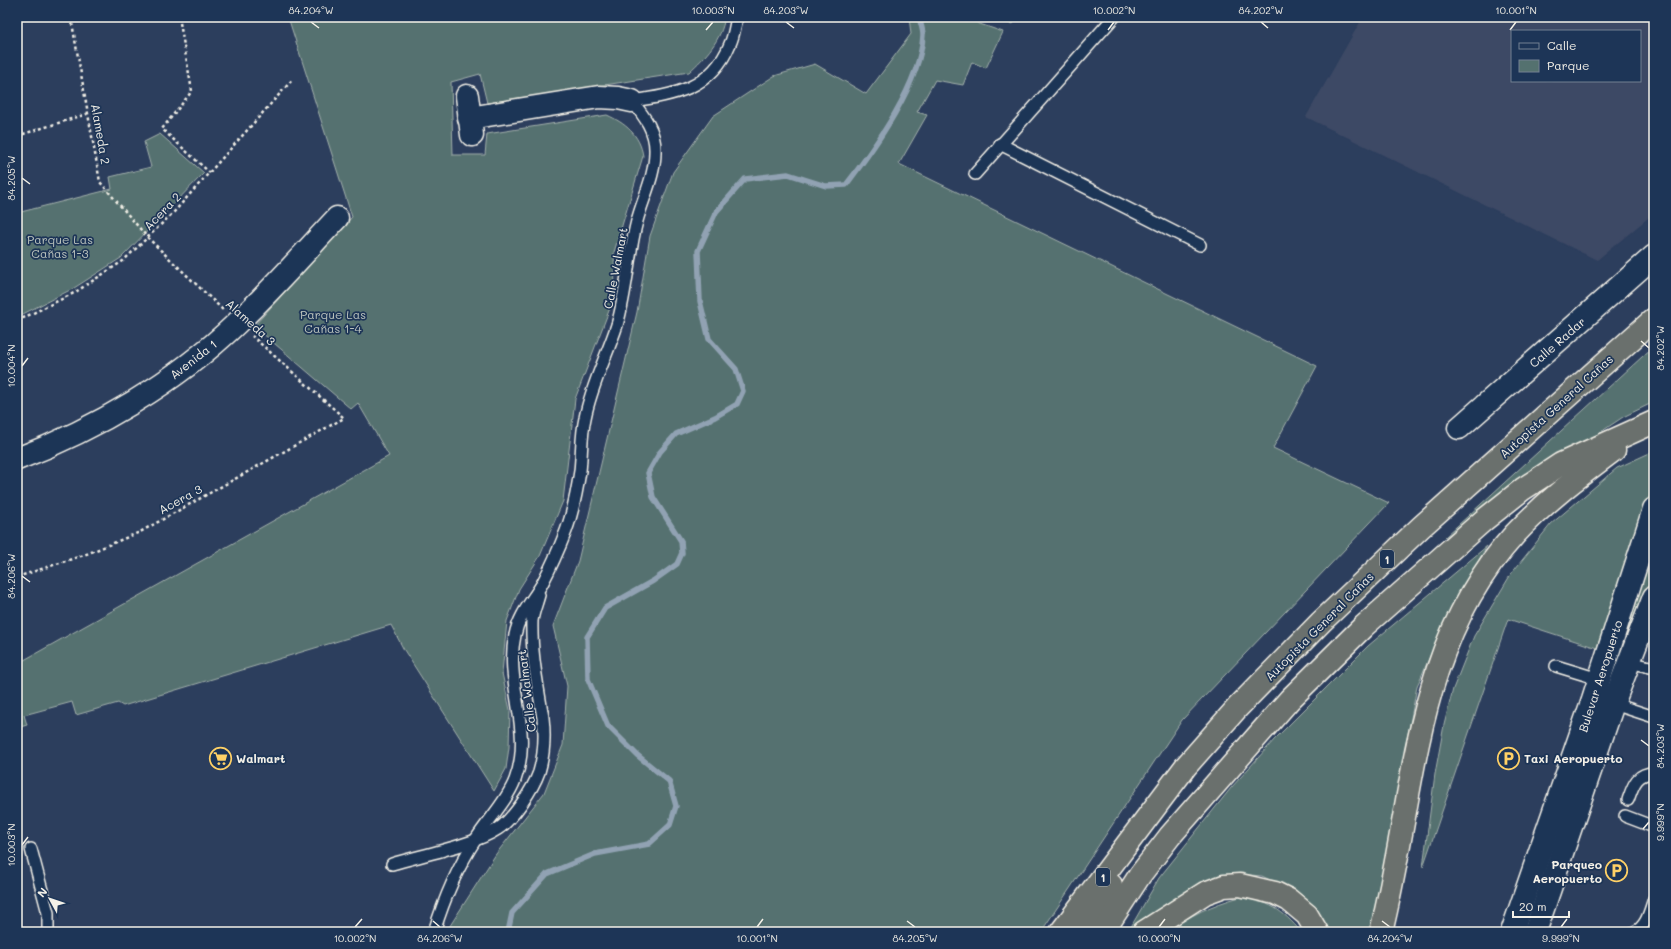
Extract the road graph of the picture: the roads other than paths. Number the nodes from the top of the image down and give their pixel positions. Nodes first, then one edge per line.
1 (737, 17) edge
2 (1114, 17) edge
3 (467, 96) dead end
4 (632, 101) junction
5 (1000, 144) junction
6 (975, 174) dead end
7 (338, 218) dead end
8 (1200, 244) dead end
9 (1654, 256) edge
10 (1654, 319) edge
11 (1650, 424) edge
12 (1459, 428) dead end
13 (17, 459) edge
14 (1654, 509) edge
15 (541, 584) junction
16 (1654, 597) edge
17 (1650, 624) edge
18 (1606, 658) junction
19 (1629, 662) junction
20 (1556, 666) dead end
21 (1654, 668) edge
22 (1606, 692) junction
23 (1654, 716) edge
24 (1654, 773) edge
25 (1628, 800) dead end
26 (1625, 816) dead end
27 (1144, 822) junction
28 (1654, 827) edge
29 (1170, 836) junction
30 (475, 839) junction
31 (31, 849) dead end
32 (392, 864) dead end
33 (1654, 899) edge
34 (48, 932) edge
35 (434, 932) edge
36 (1061, 932) edge
37 (1085, 932) edge
38 (1103, 932) edge
39 (1121, 932) edge
40 (1144, 932) edge
41 (1317, 932) edge
42 (1381, 932) edge
43 (1512, 932) edge
44 (1535, 932) edge
45 (1634, 932) edge

1 - 4 lane
2 - 5 lane
3 - 4 street
4 - 15 lane, Calle Walmart
5 - 6 lane
5 - 8 lane
7 - 13 street, Avenida 1
9 - 12 street, Calle Radar
10 - 27 highway, Autopista General Cañas / 1
11 - 29 highway
11 - 42 highway
14 - 18 street, Bulevar Aeropuerto
15 - 30 lane, Calle Walmart
15 - 30 lane, Calle Walmart
16 - 17 street, Bulevar Aeropuerto
17 - 19 street, Bulevar Aeropuerto
18 - 19 lane
18 - 22 street, Bulevar Aeropuerto
19 - 21 lane
19 - 22 street, Bulevar Aeropuerto
20 - 22 lane
22 - 23 lane
22 - 43 street, Bulevar Aeropuerto
22 - 44 street, Bulevar Aeropuerto
24 - 25 lane
26 - 28 lane
27 - 36 highway, 1
27 - 37 highway, 1
29 - 38 highway
29 - 39 highway
30 - 32 lane
30 - 35 lane, Calle Walmart
31 - 34 lane
33 - 45 lane
40 - 41 highway

